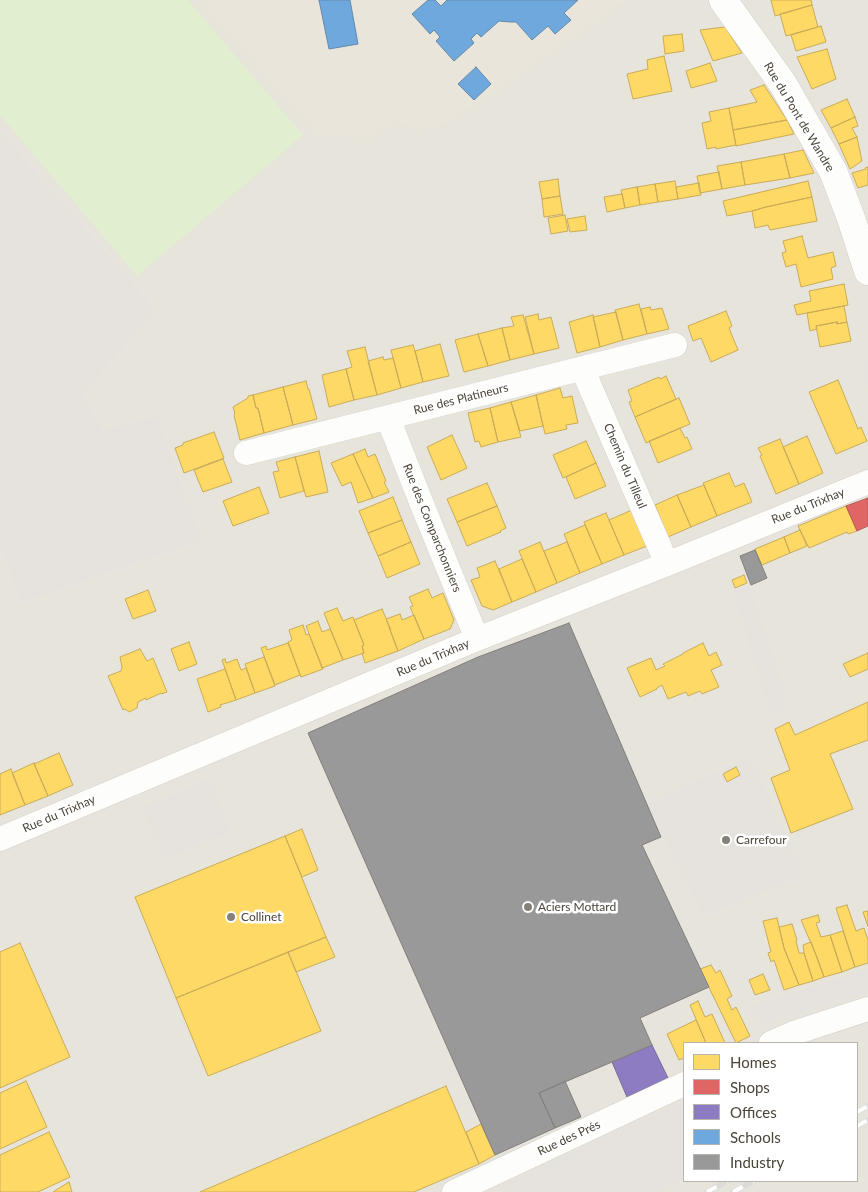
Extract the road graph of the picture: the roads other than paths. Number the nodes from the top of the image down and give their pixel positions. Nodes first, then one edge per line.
1 (724, 0) edge
2 (868, 271) edge
3 (675, 345) dead end
4 (582, 368) junction
5 (388, 418) junction
6 (246, 453) dead end
7 (868, 482) edge
8 (668, 564) junction
9 (477, 639) junction
10 (0, 839) edge
11 (868, 1009) edge
12 (773, 1042) edge
13 (683, 1084) edge
14 (454, 1192) edge

1 - 2 street, Rue du Pont de Wandre
3 - 4 street, Rue des Platineurs
4 - 5 street, Rue des Platineurs
4 - 8 street, Chemin du Tilleul
5 - 6 street, Rue des Platineurs
5 - 9 street, Rue des Comparchonniers
7 - 8 street, Rue du Trixhay
8 - 9 street, Rue du Trixhay
9 - 10 street, Rue du Trixhay
11 - 12 street
13 - 14 street, Rue des Prés

